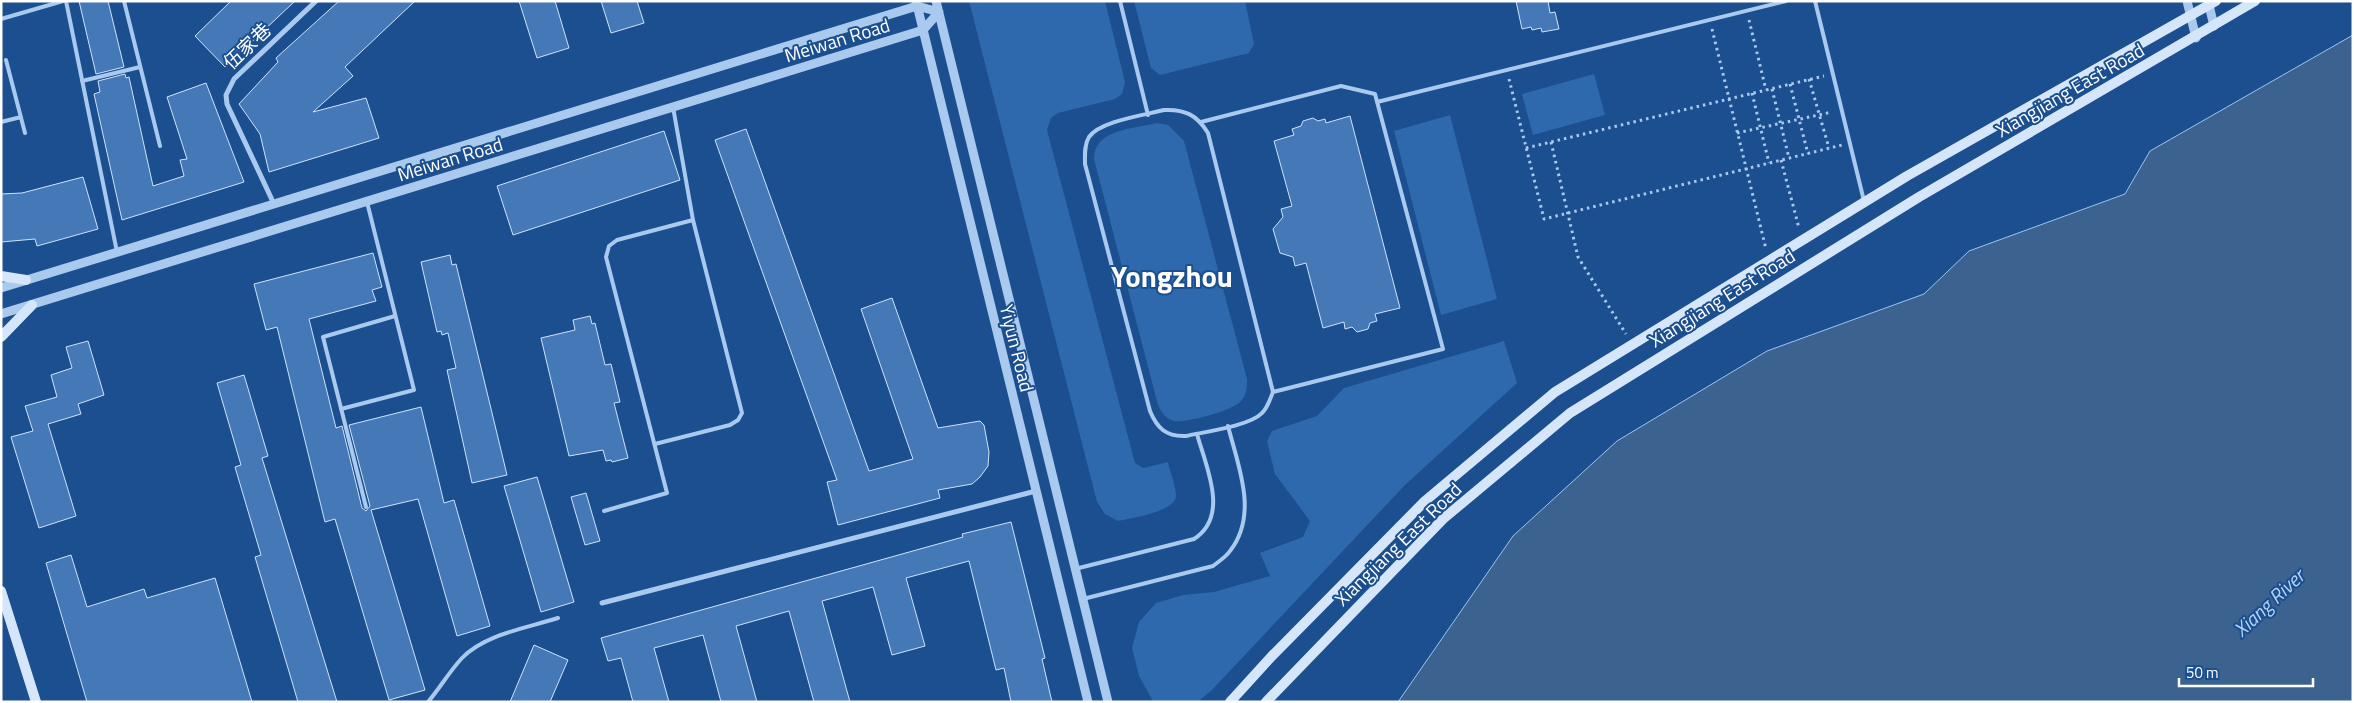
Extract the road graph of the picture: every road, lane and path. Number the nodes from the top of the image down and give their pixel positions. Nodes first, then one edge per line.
1 (64, 1) edge
2 (124, 1) edge
3 (316, 1) edge
4 (936, 1) edge
5 (1120, 1) edge
6 (1786, 1) edge
7 (1815, 1) edge
8 (2187, 1) edge
9 (2255, 1) edge
10 (2211, 3) edge
11 (916, 4) edge
12 (1747, 11) junction
13 (939, 12) junction
14 (2190, 16) junction
15 (1, 20) edge
16 (1710, 20) junction
17 (2214, 26) junction
18 (923, 30) junction
19 (2196, 38) junction
20 (6, 60) dead end
21 (140, 67) junction
22 (1506, 70) junction
23 (1833, 74) junction
24 (1809, 79) junction
25 (82, 81) junction
26 (1790, 84) junction
27 (1772, 88) junction
28 (1766, 90) junction
29 (1752, 93) junction
30 (1729, 98) junction
31 (1377, 102) junction
32 (673, 107) junction
33 (1842, 110) junction
34 (1148, 115) junction
35 (1819, 115) junction
36 (21, 117) junction
37 (1799, 120) junction
38 (1, 122) edge
39 (1201, 122) junction
40 (1781, 124) junction
41 (1761, 128) junction
42 (25, 133) dead end
43 (1737, 133) junction
44 (1551, 142) junction
45 (1850, 143) junction
46 (160, 146) dead end
47 (1526, 148) junction
48 (1829, 148) junction
49 (1808, 154) junction
50 (1789, 158) junction
51 (1782, 160) junction
52 (1769, 163) junction
53 (1746, 169) junction
54 (367, 202) junction
55 (1864, 203) junction
56 (274, 204) junction
57 (1568, 214) junction
58 (693, 220) junction
59 (1802, 241) junction
60 (118, 252) junction
61 (1769, 261) junction
62 (1, 276) edge
63 (26, 280) junction
64 (1, 288) edge
65 (32, 305) junction
66 (1, 314) edge
67 (395, 316) junction
68 (1, 337) edge
69 (1633, 344) junction
70 (1273, 392) junction
71 (341, 409) junction
72 (1228, 426) junction
73 (1197, 434) junction
74 (655, 444) junction
75 (1036, 490) junction
76 (366, 507) dead end
77 (604, 511) dead end
78 (1075, 569) junction
79 (1, 591) edge
80 (1083, 599) junction
81 (602, 603) dead end
82 (558, 618) dead end
83 (36, 702) edge
84 (428, 702) edge
85 (1088, 702) edge
86 (1108, 702) edge
87 (1230, 702) edge
88 (1266, 702) edge

1 - 15 lane
1 - 25 lane
2 - 21 lane
3 - 56 street, 伍家巷
4 - 13 street, Yiyun Road
5 - 34 lane
6 - 12 lane
7 - 23 lane
8 - 14 street
9 - 17 main road, Xiangjiang East Road
10 - 14 main road, Xiangjiang East Road
10 - 17 street
11 - 13 street
11 - 18 street, Yiyun Road
11 - 56 street, Meiwan Road
12 - 16 lane
12 - 28 path
13 - 18 street
13 - 78 street, Yiyun Road
14 - 19 street
14 - 55 main road, Xiangjiang East Road
16 - 22 lane
16 - 30 path
17 - 19 main road, Xiangjiang East Road
18 - 32 street, Meiwan Road
18 - 75 street, Yiyun Road
19 - 88 main road, Xiangjiang East Road
20 - 36 lane
21 - 25 lane
21 - 46 lane
22 - 31 lane
22 - 47 path
23 - 24 path
23 - 33 lane
24 - 26 path
24 - 35 path
25 - 60 lane
26 - 27 path
26 - 37 path
27 - 28 path
27 - 40 path
28 - 29 path
29 - 30 path
29 - 41 path
30 - 43 path
30 - 44 path
31 - 39 lane
31 - 70 lane
32 - 54 street, Meiwan Road
32 - 58 lane
33 - 35 path
33 - 45 lane
34 - 39 lane
34 - 73 lane
35 - 37 path
35 - 48 path
36 - 38 lane
36 - 42 lane
37 - 40 path
37 - 49 path
39 - 70 lane
40 - 41 path
40 - 50 path
41 - 43 path
41 - 52 path
43 - 53 path
44 - 47 path
44 - 57 path
45 - 48 path
45 - 55 lane
47 - 57 path
48 - 49 path
49 - 50 path
50 - 51 path
51 - 52 path
51 - 59 path
52 - 53 path
53 - 57 path
53 - 61 path
54 - 65 street, Meiwan Road
54 - 67 lane
55 - 59 main road, Xiangjiang East Road
56 - 60 street, Meiwan Road
57 - 69 path
58 - 74 lane
58 - 74 lane
59 - 61 main road, Xiangjiang East Road
60 - 63 street, Meiwan Road
61 - 69 main road, Xiangjiang East Road
62 - 63 main road
63 - 64 street, Meiwan Road
65 - 66 street, Meiwan Road
65 - 68 main road
67 - 71 lane
67 - 71 lane
69 - 87 main road, Xiangjiang East Road
70 - 72 lane
71 - 76 lane
72 - 73 lane
72 - 80 lane
73 - 78 lane
74 - 77 lane
75 - 81 street
75 - 85 street, Yiyun Road
78 - 80 street, Yiyun Road
79 - 83 main road
80 - 86 street, Yiyun Road
82 - 84 lane

